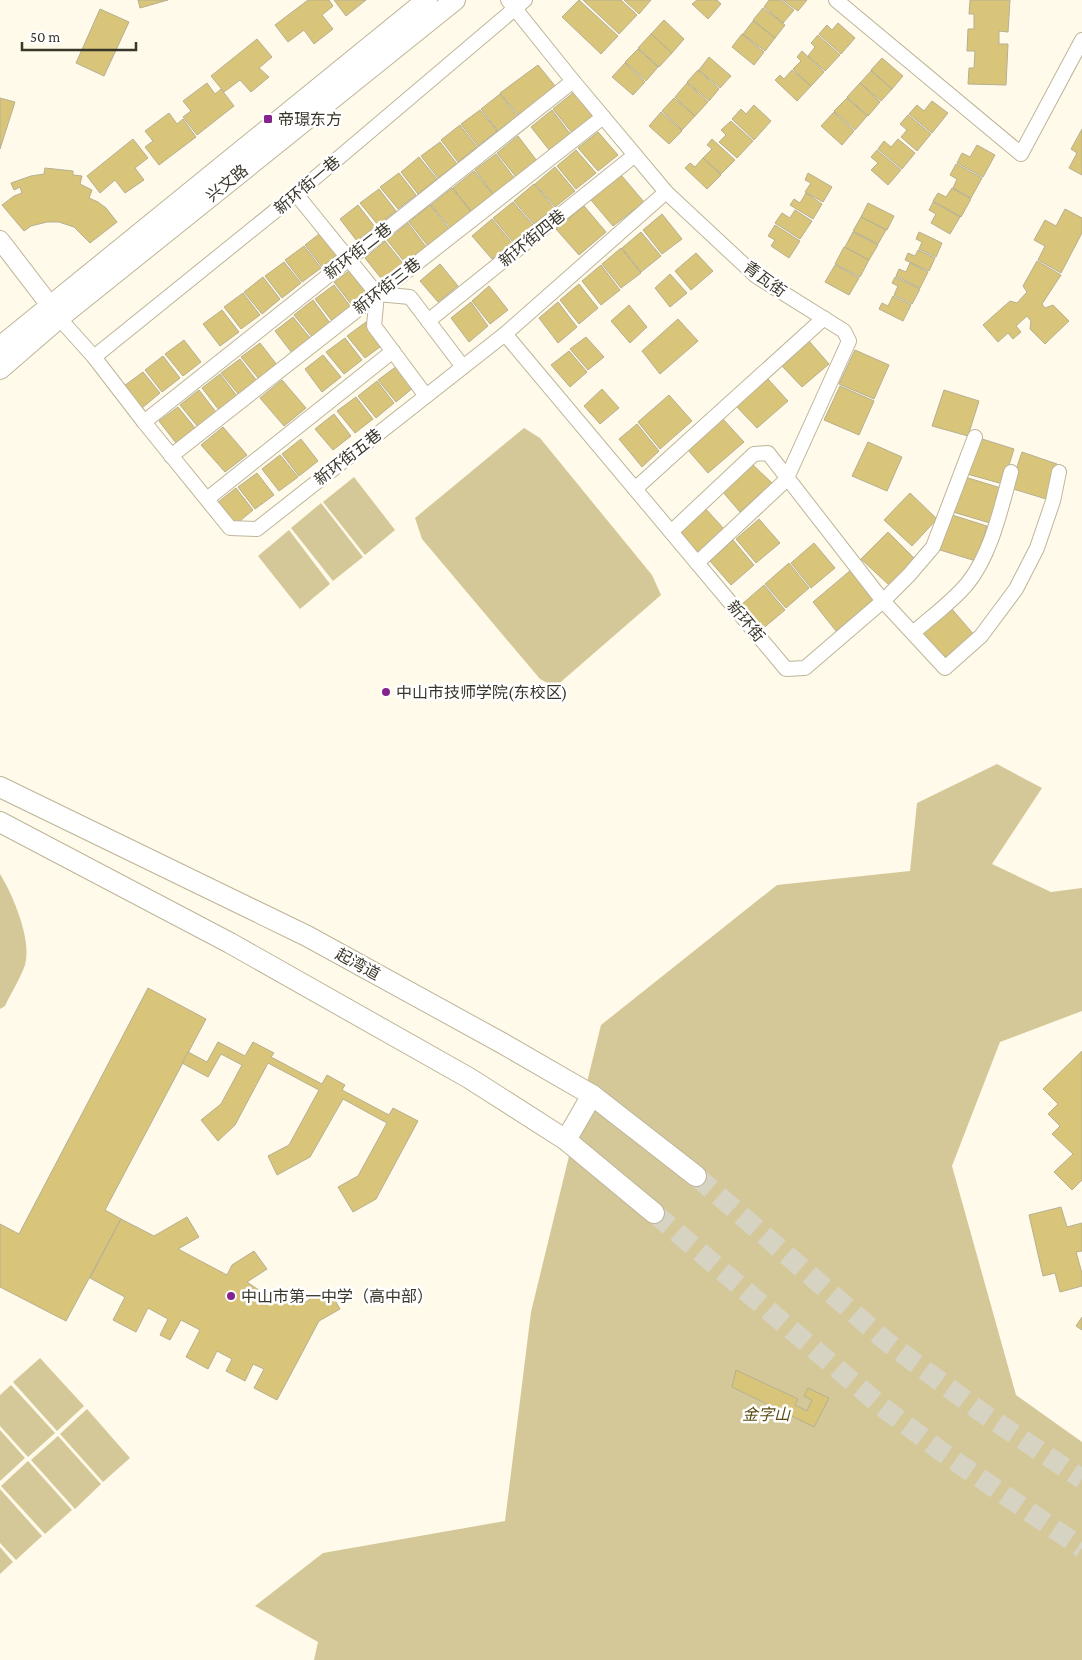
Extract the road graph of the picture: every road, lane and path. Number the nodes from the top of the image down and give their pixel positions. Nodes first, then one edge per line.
1 (427, 0) edge
2 (455, 0) edge
3 (836, 0) edge
4 (516, 3) edge
5 (1082, 40) edge
6 (573, 81) junction
7 (603, 116) junction
8 (635, 155) junction
9 (666, 192) junction
10 (296, 194) junction
11 (0, 240) edge
12 (0, 256) edge
13 (349, 259) junction
14 (377, 294) junction
15 (52, 314) junction
16 (824, 318) junction
17 (428, 321) junction
18 (505, 334) junction
19 (0, 347) edge
20 (393, 352) junction
21 (94, 357) junction
22 (463, 367) junction
23 (0, 369) edge
24 (426, 396) junction
25 (144, 422) junction
26 (975, 438) dead end
27 (171, 456) junction
28 (1011, 472) dead end
29 (1059, 472) dead end
30 (788, 478) junction
31 (635, 489) junction
32 (206, 499) junction
33 (671, 532) junction
34 (697, 564) junction
35 (883, 601) junction
36 (913, 633) junction
37 (0, 787) edge
38 (0, 822) edge
39 (592, 1095) junction
40 (566, 1140) junction
41 (696, 1176) tunnel mouth
42 (654, 1213) tunnel mouth

1 - 15 main road, 兴文路
2 - 15 main road, 兴文路
3 - 5 street
4 - 6 street, 青瓦街
4 - 10 street, 新环街一巷
6 - 7 street, 青瓦街
6 - 13 street, 新环街二巷
7 - 8 street, 青瓦街
7 - 14 street, 新环街三巷
8 - 9 street, 青瓦街
8 - 17 street, 新环街四巷
9 - 16 street, 青瓦街
9 - 18 street, 新环街五巷
10 - 13 street
10 - 21 street, 新环街一巷
11 - 15 street
12 - 15 street
13 - 14 street
13 - 25 street, 新环街二巷
14 - 17 street
14 - 20 street
14 - 27 street, 新环街三巷
15 - 19 main road, 兴文路
15 - 21 street, 新环街五巷
15 - 23 main road, 兴文路
16 - 30 street, 青瓦街
16 - 31 street
17 - 22 street
18 - 22 street, 新环街五巷
18 - 31 street, 新环街
20 - 24 street
20 - 32 street
21 - 25 street, 新环街五巷
22 - 24 street, 新环街五巷
24 - 32 street, 新环街五巷
25 - 27 street, 新环街五巷
26 - 35 street, 新环街
27 - 32 street, 新环街五巷
28 - 36 street
29 - 36 street
30 - 33 street
30 - 34 street, 青瓦街
30 - 35 street
31 - 33 street, 新环街
33 - 34 street, 新环街
34 - 35 street, 新环街
35 - 36 street
37 - 39 main road, 起湾道
38 - 40 main road
39 - 40 main road
39 - 41 main road, 起湾道
40 - 42 main road

